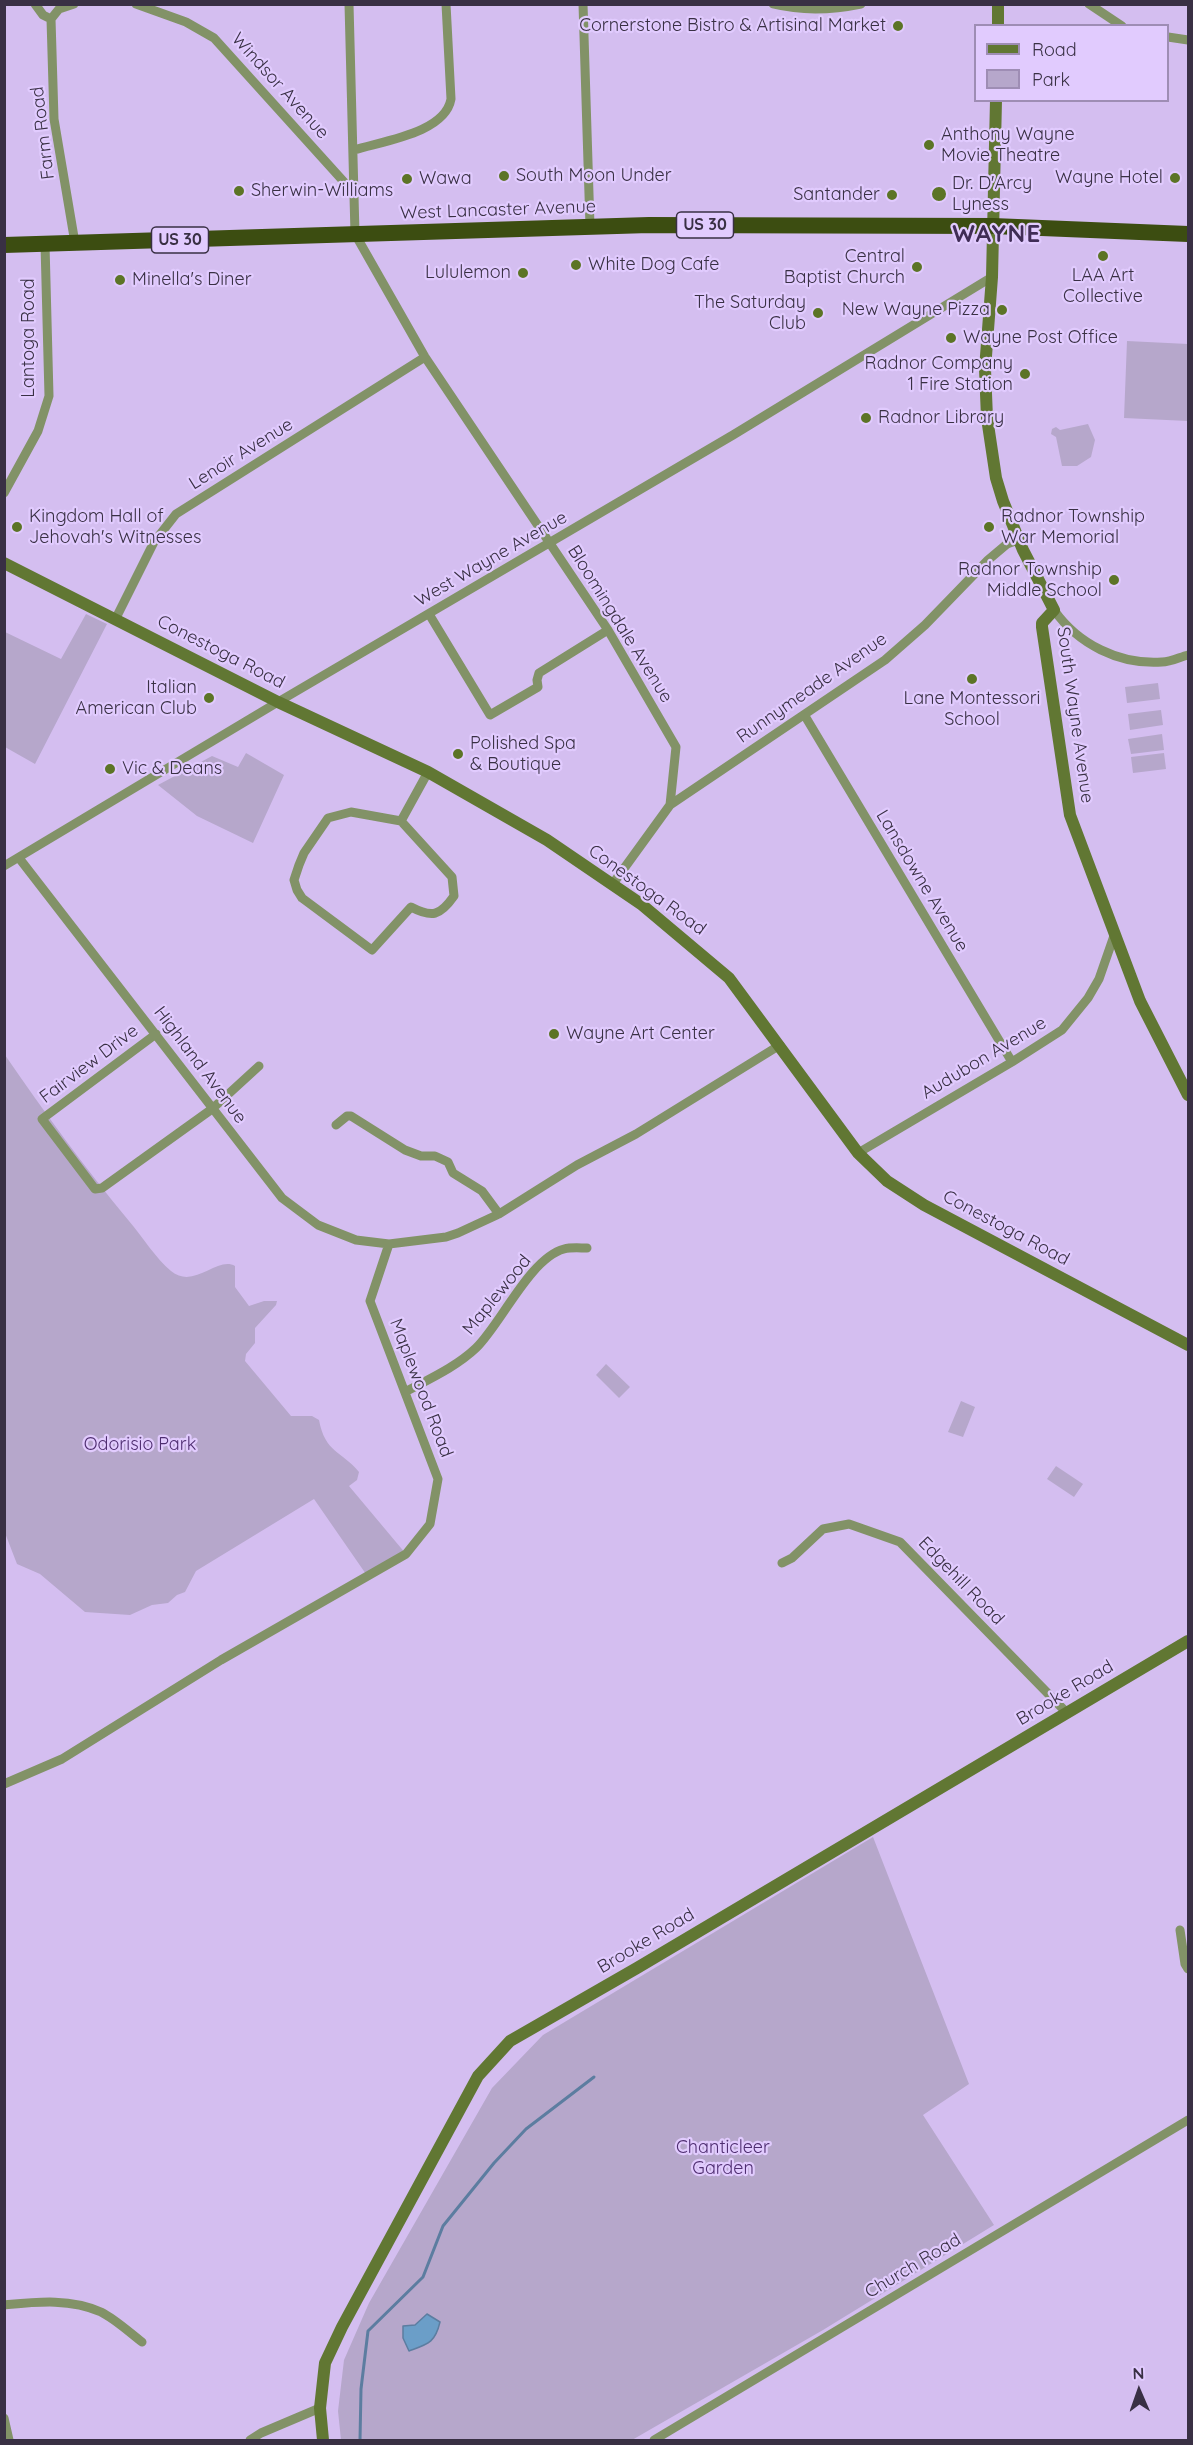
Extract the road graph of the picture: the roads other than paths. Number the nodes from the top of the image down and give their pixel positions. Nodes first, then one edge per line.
1 (35, 4) edge
2 (74, 4) edge
3 (136, 4) edge
4 (349, 4) edge
5 (446, 4) edge
6 (583, 4) edge
7 (773, 4) edge
8 (861, 4) edge
9 (998, 4) edge
10 (1089, 4) edge
11 (51, 19) junction
12 (998, 24) edge
13 (1119, 24) edge
14 (1169, 37) edge
15 (1188, 40) edge
16 (996, 102) edge
17 (354, 150) junction
18 (354, 193) junction
19 (590, 226) junction
20 (993, 226) junction
21 (355, 234) junction
22 (1188, 234) edge
23 (75, 243) junction
24 (45, 244) junction
25 (4, 245) edge
26 (992, 277) junction
27 (425, 357) junction
28 (4, 493) edge
29 (1018, 540) junction
30 (550, 543) junction
31 (4, 563) edge
32 (1054, 610) junction
33 (429, 614) junction
34 (116, 618) junction
35 (608, 630) junction
36 (1188, 655) edge
37 (278, 702) junction
38 (805, 716) junction
39 (428, 772) junction
40 (670, 805) junction
41 (401, 821) junction
42 (19, 858) junction
43 (4, 866) edge
44 (612, 885) junction
45 (1115, 933) junction
46 (156, 1034) junction
47 (780, 1045) junction
48 (1012, 1062) junction
49 (259, 1066) dead end
50 (1188, 1095) edge
51 (212, 1109) junction
52 (336, 1125) dead end
53 (858, 1153) junction
54 (499, 1214) junction
55 (389, 1244) junction
56 (587, 1248) dead end
57 (1188, 1345) edge
58 (405, 1392) junction
59 (783, 1563) dead end
60 (1188, 1641) edge
61 (1067, 1713) junction
62 (4, 1785) edge
63 (1180, 1930) dead end
64 (1188, 1969) edge
65 (1188, 2120) edge
66 (4, 2306) edge
67 (142, 2342) dead end
68 (320, 2408) junction
69 (4, 2418) edge
70 (9, 2440) edge
71 (250, 2440) edge
72 (323, 2440) edge
73 (654, 2440) edge

1 - 11 street
2 - 11 street
3 - 18 street, Windsor Avenue
4 - 17 street
5 - 17 street
6 - 19 street
7 - 8 street
9 - 12 main road
10 - 13 street
11 - 23 street, Farm Road
14 - 15 street
16 - 20 main road, South Wayne Avenue
17 - 18 street
18 - 21 street
19 - 20 highway, West Lancaster Avenue / US 30
19 - 21 highway, West Lancaster Avenue / US 30
20 - 22 highway, US 30
20 - 26 main road, South Wayne Avenue
21 - 23 highway, West Lancaster Avenue / US 30
21 - 27 street, Bloomingdale Avenue
23 - 24 highway, West Lancaster Avenue / US 30
24 - 25 highway, West Lancaster Avenue / US 30
24 - 28 street, Lantoga Road
26 - 29 main road, South Wayne Avenue
26 - 30 street, West Wayne Avenue
27 - 30 street, Bloomingdale Avenue
27 - 34 street, Lenoir Avenue
29 - 32 main road, South Wayne Avenue
29 - 38 street, Runnymeade Avenue
30 - 33 street, West Wayne Avenue
30 - 35 street, Bloomingdale Avenue
31 - 34 main road, Conestoga Road
32 - 36 street
32 - 45 main road, South Wayne Avenue
33 - 35 street
33 - 37 street, West Wayne Avenue
34 - 37 main road, Conestoga Road
35 - 40 street, Bloomingdale Avenue
37 - 39 main road, Conestoga Road
37 - 42 street, West Wayne Avenue
38 - 40 street, Runnymeade Avenue
38 - 48 street, Lansdowne Avenue
39 - 41 street
39 - 44 main road, Conestoga Road
40 - 44 street
41 - 41 street
42 - 43 street, West Wayne Avenue
42 - 46 street, Highland Avenue
44 - 47 main road, Conestoga Road
45 - 48 street, Audubon Avenue
45 - 50 main road, South Wayne Avenue
46 - 51 street, Highland Avenue
46 - 51 street, Fairview Drive
47 - 53 main road, Conestoga Road
47 - 54 street
48 - 53 street, Audubon Avenue
49 - 51 street
51 - 55 street, Highland Avenue
52 - 54 street
53 - 57 main road, Conestoga Road
54 - 55 street
55 - 58 street, Maplewood Road
56 - 58 street, Maplewood
58 - 62 street, Maplewood Road
59 - 61 street, Edgehill Road
60 - 61 main road, Brooke Road
61 - 68 main road, Brooke Road
63 - 64 street
65 - 73 street, Church Road
66 - 67 street
68 - 71 street
68 - 72 main road, Brooke Road
69 - 70 street

